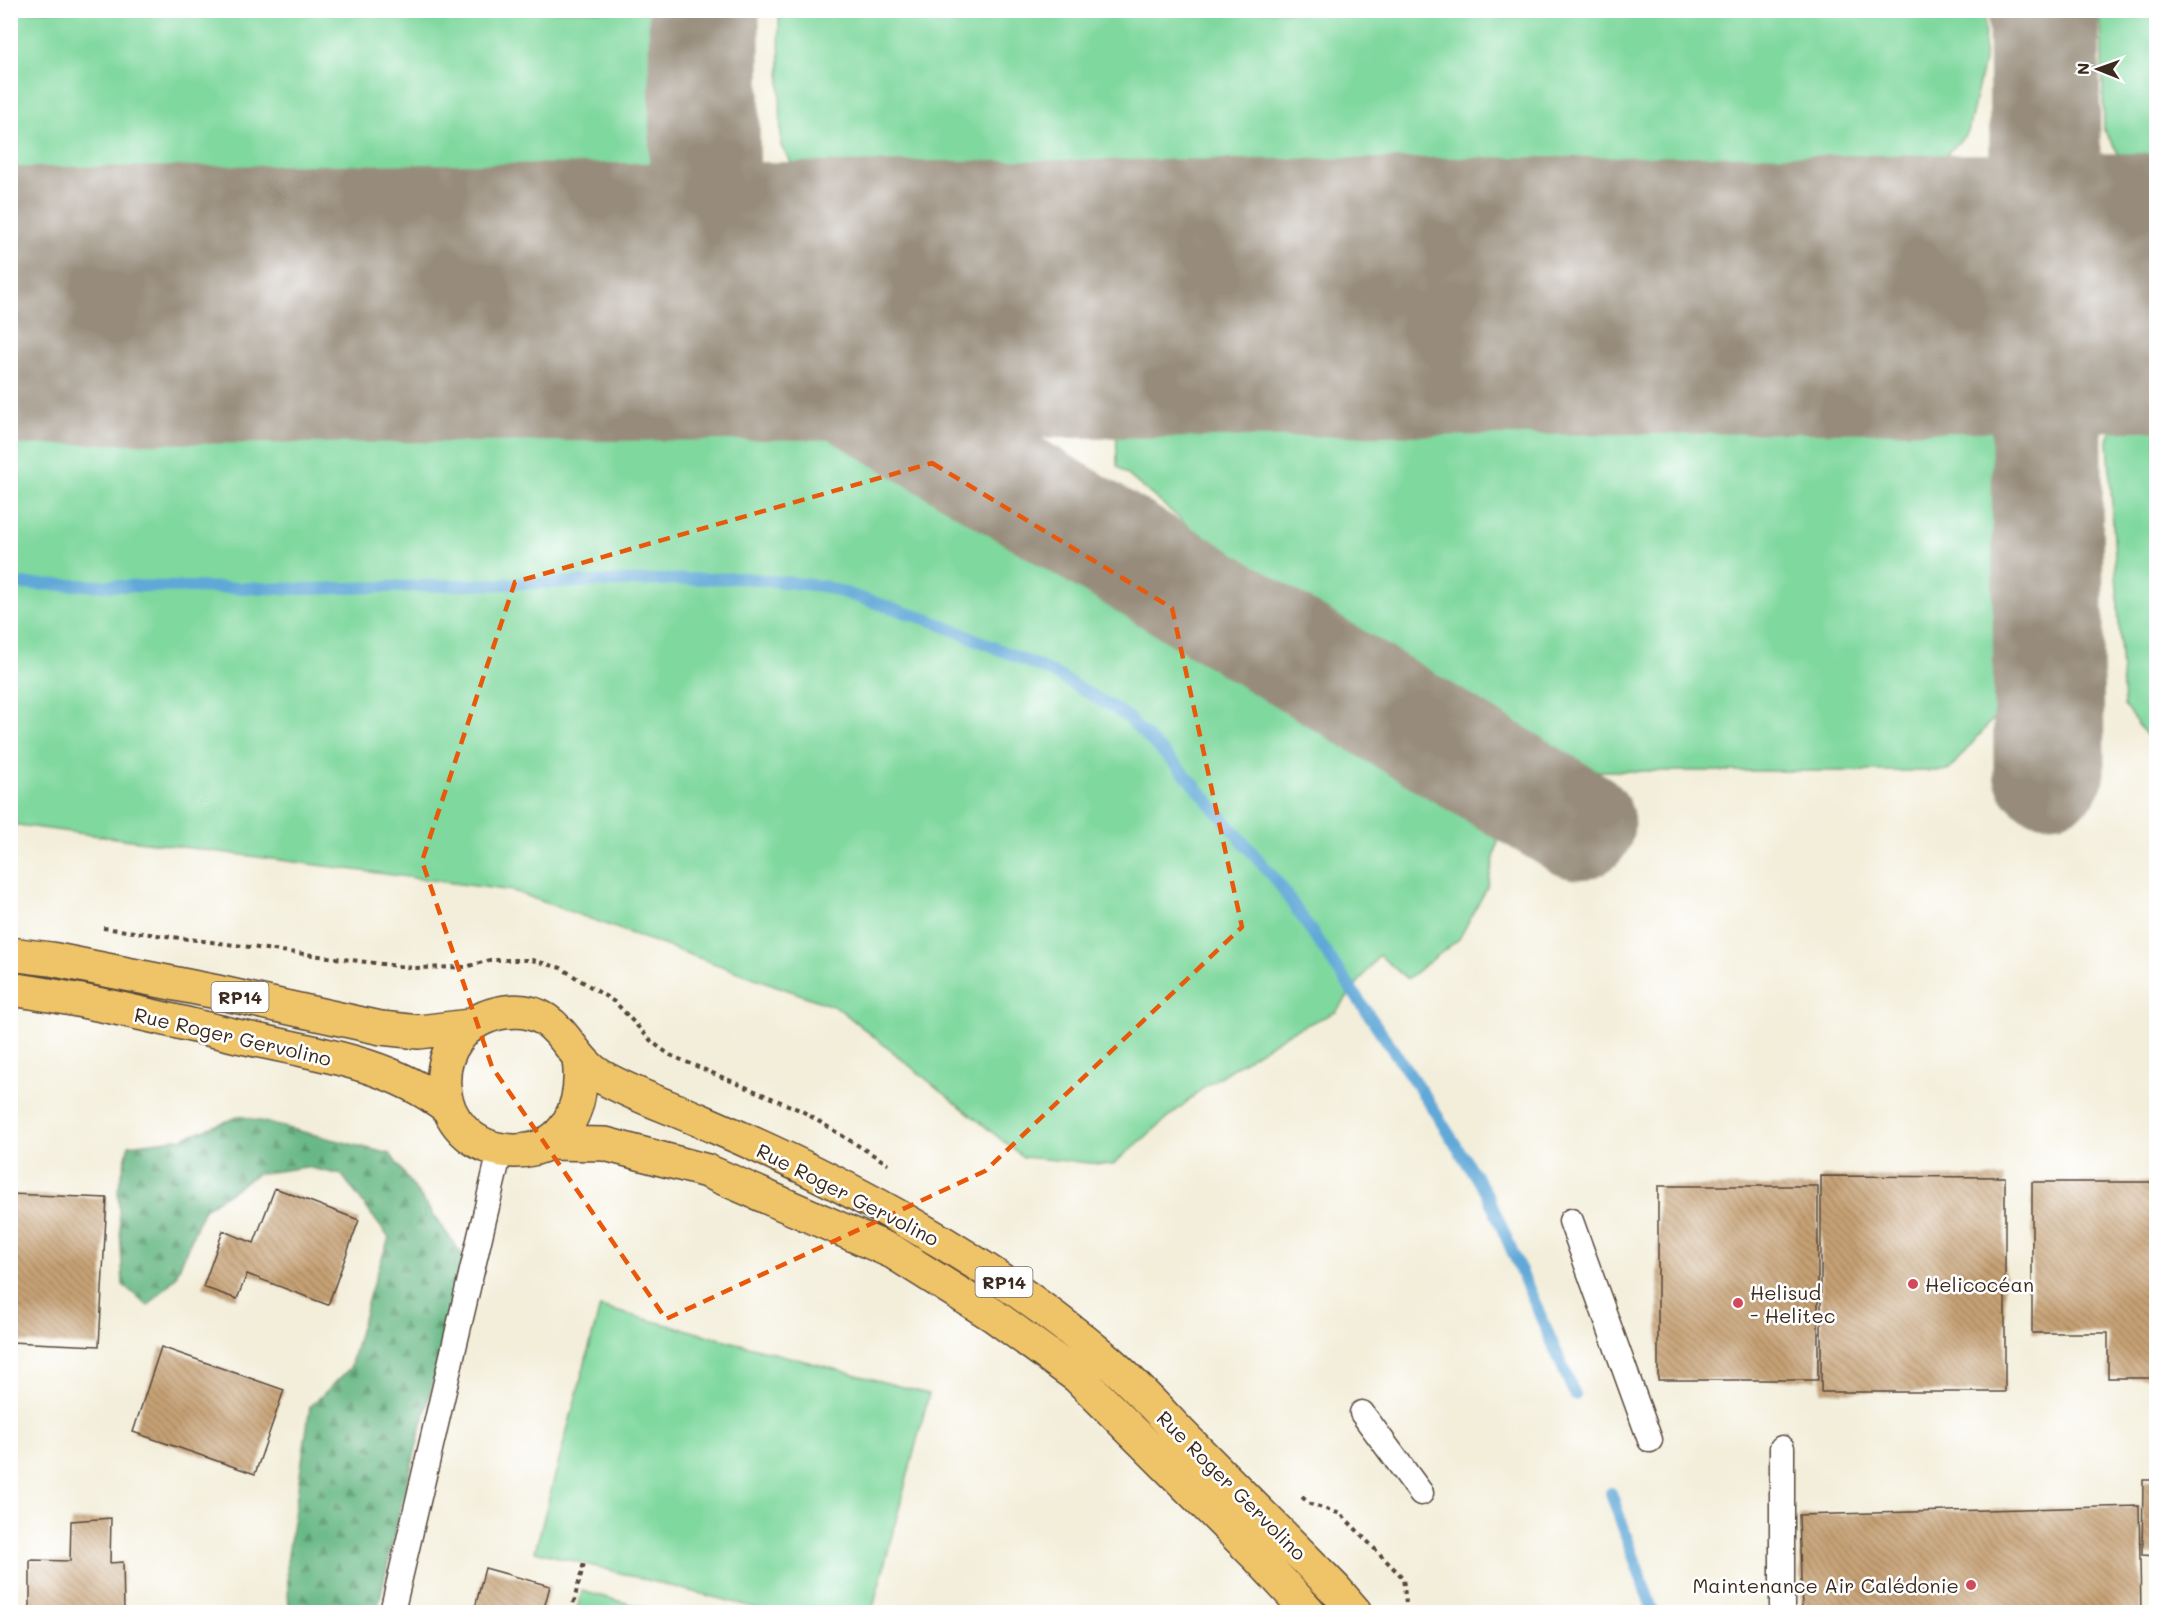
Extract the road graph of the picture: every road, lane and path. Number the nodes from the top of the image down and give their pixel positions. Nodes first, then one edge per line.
1 (10, 954) edge
2 (10, 989) edge
3 (469, 1026) junction
4 (579, 1059) junction
5 (447, 1107) junction
6 (547, 1143) junction
7 (500, 1151) junction
8 (1571, 1221) dead end
9 (1362, 1413) dead end
10 (1650, 1440) dead end
11 (1782, 1448) dead end
12 (1421, 1493) dead end
13 (584, 1563) dead end
14 (392, 1612) edge
15 (571, 1612) edge
16 (1309, 1612) edge
17 (1355, 1612) edge
18 (1782, 1612) edge

1 - 3 main road, Rue Roger Gervolino / RP14
2 - 5 main road, Rue Roger Gervolino / RP14
3 - 4 main road
3 - 5 main road
4 - 6 main road
4 - 17 main road, Rue Roger Gervolino / RP14
5 - 7 main road
6 - 7 main road
6 - 16 main road, Rue Roger Gervolino / RP14
7 - 14 lane
8 - 10 lane
9 - 12 lane
11 - 18 lane
13 - 15 path

